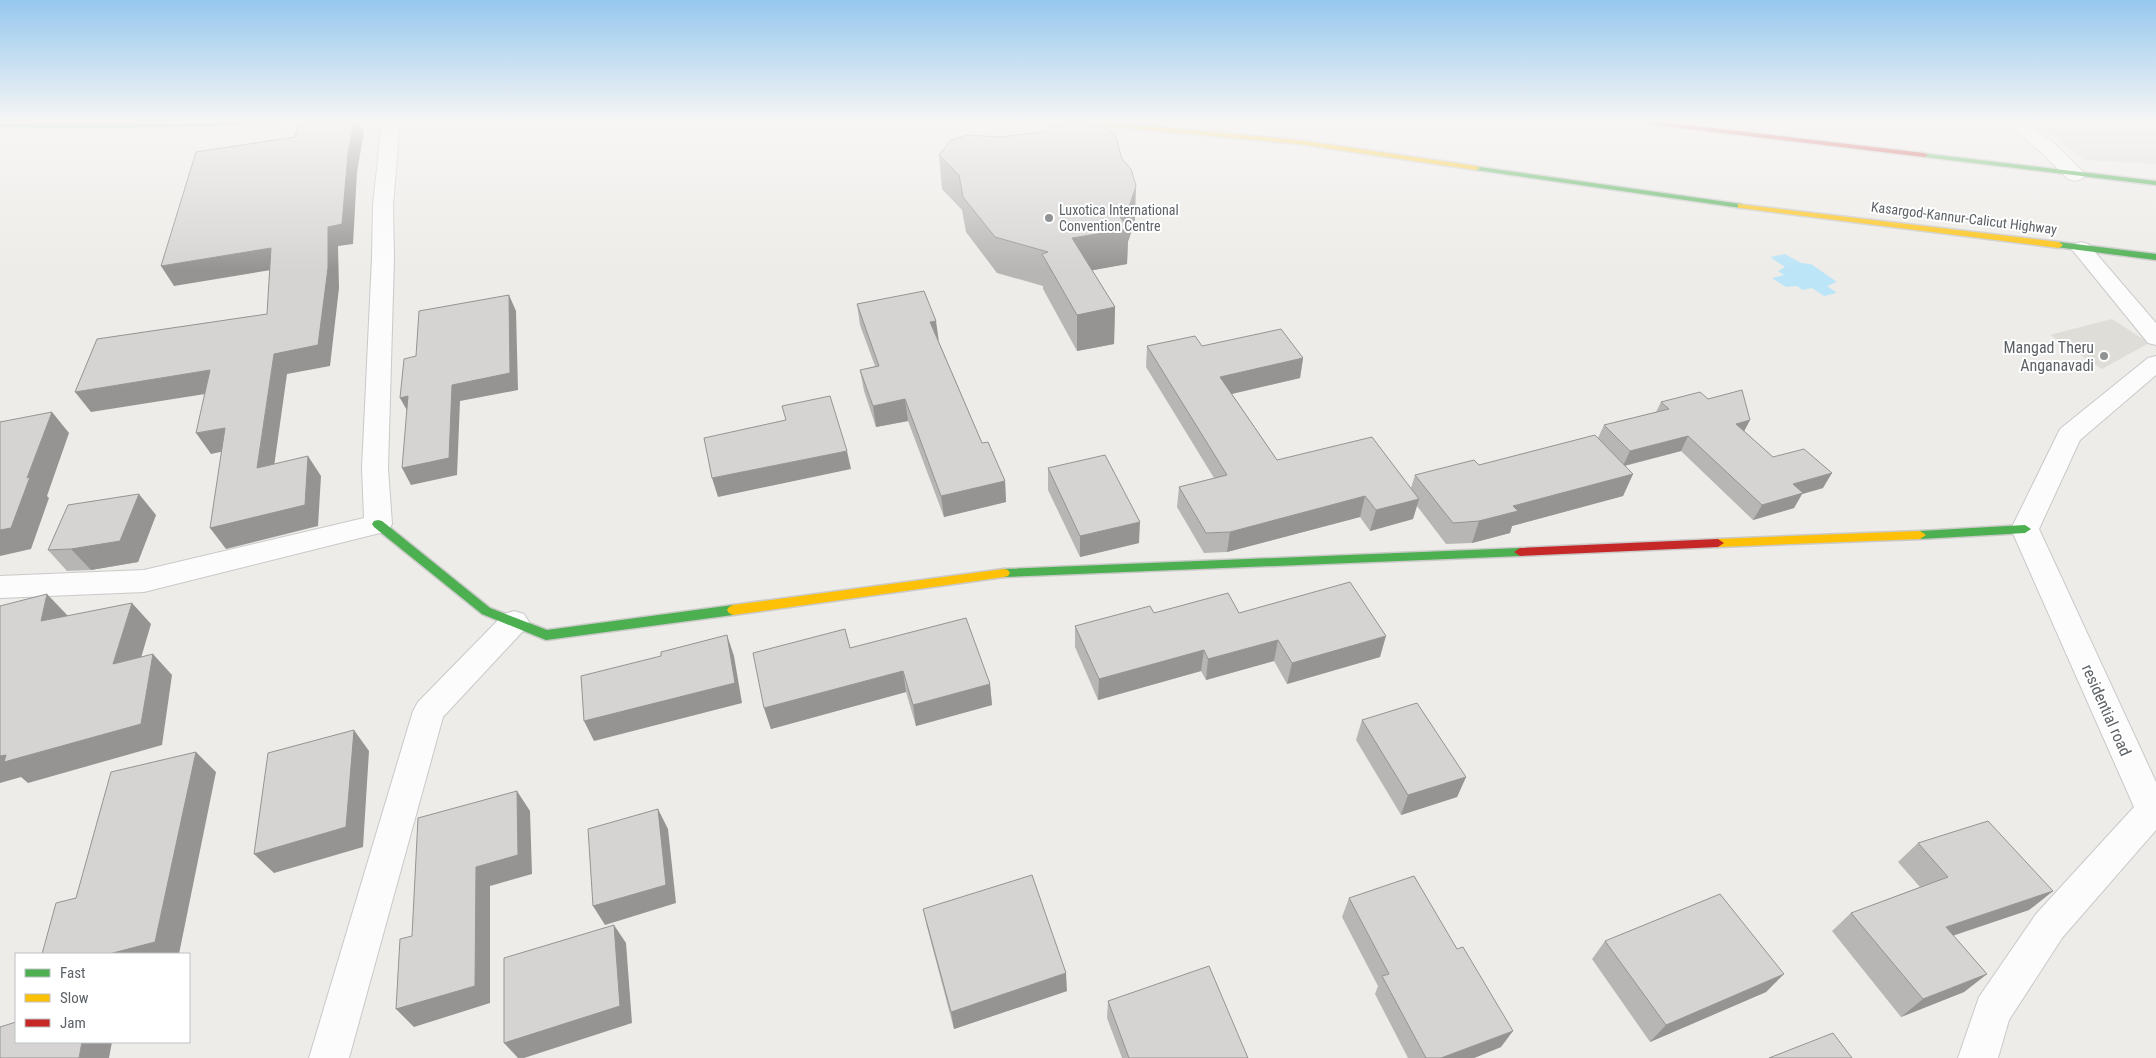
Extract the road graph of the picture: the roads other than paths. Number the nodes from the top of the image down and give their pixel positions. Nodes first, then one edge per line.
1 (386, 171) edge
2 (1496, 171) edge
3 (2046, 171) edge
4 (2071, 171) edge
5 (2075, 175) junction
6 (2156, 183) edge
7 (2081, 248) junction
8 (2156, 257) edge
9 (2156, 338) edge
10 (2156, 363) edge
11 (378, 524) junction
12 (2025, 529) junction
13 (0, 587) edge
14 (514, 622) junction
15 (2154, 810) edge
16 (329, 1058) edge
17 (1978, 1058) edge

1 - 11 street
2 - 7 main road, Kasargod-Kannur-Calicut Highway
3 - 5 main road
4 - 5 street
5 - 6 main road
7 - 8 main road, Kasargod-Kannur-Calicut Highway
7 - 9 street
10 - 12 street
11 - 13 street
11 - 14 main road
12 - 14 main road
12 - 15 street, residential road
14 - 16 street
15 - 17 street, residential road

